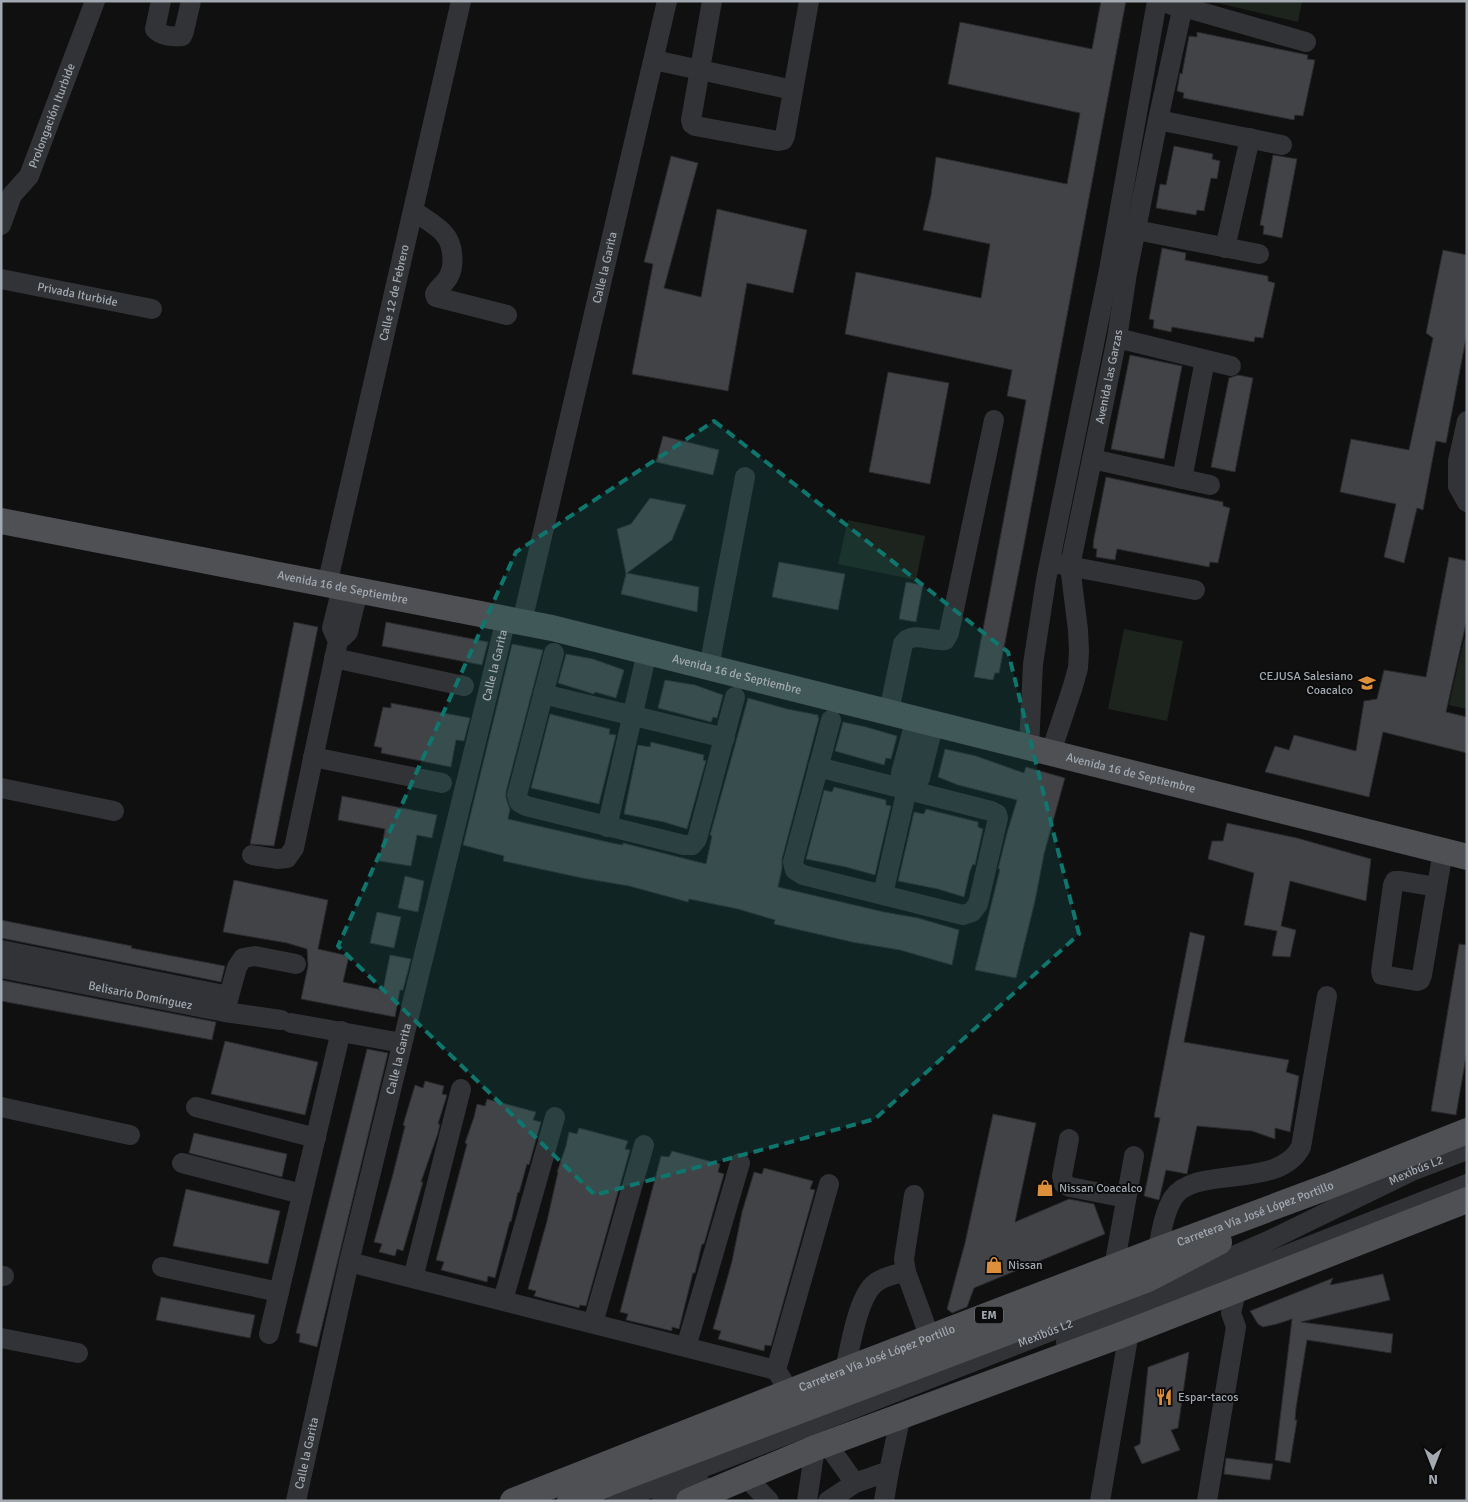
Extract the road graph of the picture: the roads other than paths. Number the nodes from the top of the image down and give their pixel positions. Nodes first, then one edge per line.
1 (95, 1) edge
2 (161, 1) edge
3 (191, 1) edge
4 (462, 1) edge
5 (667, 1) edge
6 (712, 1) edge
7 (809, 1) edge
8 (1157, 2) edge
9 (1184, 4) edge
10 (1306, 42) dead end
11 (654, 60) junction
12 (699, 71) junction
13 (793, 90) junction
14 (1158, 120) junction
15 (1250, 138) junction
16 (1282, 145) dead end
17 (414, 211) junction
18 (1, 225) edge
19 (1136, 230) junction
20 (1225, 248) junction
21 (1259, 254) dead end
22 (1118, 272) junction
23 (1, 279) edge
24 (152, 309) dead end
25 (507, 315) dead end
26 (1117, 338) junction
27 (1206, 360) junction
28 (1231, 366) dead end
29 (994, 420) dead end
30 (1467, 421) edge
31 (1092, 459) junction
32 (745, 478) dead end
33 (1182, 479) junction
34 (1210, 485) dead end
35 (1467, 502) edge
36 (1, 521) edge
37 (1049, 562) junction
38 (1070, 566) junction
39 (342, 588) junction
40 (1196, 590) dead end
41 (514, 621) junction
42 (336, 649) junction
43 (647, 652) junction
44 (554, 653) dead end
45 (709, 667) junction
46 (464, 686) dead end
47 (543, 694) junction
48 (735, 697) dead end
49 (889, 711) junction
50 (632, 715) junction
51 (830, 720) dead end
52 (925, 720) junction
53 (725, 738) junction
54 (1040, 749) junction
55 (312, 757) junction
56 (818, 767) junction
57 (442, 783) dead end
58 (1, 788) edge
59 (907, 789) junction
60 (114, 811) dead end
61 (607, 826) junction
62 (252, 854) dead end
63 (1455, 854) edge
64 (1437, 887) junction
65 (883, 894) junction
66 (1, 950) edge
67 (296, 964) dead end
68 (1, 968) edge
69 (1327, 996) dead end
70 (227, 1004) junction
71 (341, 1031) junction
72 (402, 1043) junction
73 (461, 1089) dead end
74 (1, 1107) edge
75 (196, 1107) dead end
76 (555, 1117) dead end
77 (1467, 1132) edge
78 (130, 1135) dead end
79 (316, 1138) junction
80 (1069, 1139) dead end
81 (644, 1145) dead end
82 (1467, 1150) edge
83 (1134, 1156) dead end
84 (182, 1163) dead end
85 (740, 1163) dead end
86 (829, 1184) dead end
87 (1467, 1184) edge
88 (1327, 1187) junction
89 (302, 1194) junction
90 (914, 1196) dead end
91 (1126, 1198) junction
92 (1467, 1200) edge
93 (1158, 1250) junction
94 (349, 1262) junction
95 (162, 1267) dead end
96 (1114, 1267) junction
97 (906, 1272) junction
98 (413, 1278) junction
99 (1237, 1288) junction
100 (279, 1292) junction
101 (503, 1300) junction
102 (593, 1323) junction
103 (1129, 1332) junction
104 (269, 1334) dead end
105 (1, 1338) edge
106 (930, 1338) junction
107 (686, 1347) junction
108 (78, 1353) dead end
109 (776, 1370) junction
110 (845, 1370) junction
111 (790, 1392) junction
112 (901, 1415) junction
113 (821, 1446) junction
114 (890, 1471) junction
115 (745, 1476) junction
116 (855, 1483) junction
117 (296, 1501) edge
118 (513, 1501) edge
119 (570, 1501) edge
120 (617, 1501) edge
121 (662, 1501) edge
122 (689, 1501) edge
123 (769, 1501) edge
124 (807, 1501) edge
125 (828, 1501) edge
126 (884, 1501) edge
127 (1100, 1501) edge
128 (1207, 1501) edge

1 - 18 street, Prolongación Iturbide
2 - 3 street
4 - 17 street, Calle 12 de Febrero
5 - 11 street, Calle la Garita
6 - 12 street
7 - 13 street
8 - 9 street
8 - 22 street, Avenida las Garzas
9 - 10 street
9 - 14 street, Avenida las Garzas
11 - 12 street
11 - 41 street, Calle la Garita
12 - 13 street
12 - 13 street
14 - 15 street
14 - 19 street, Avenida las Garzas
15 - 16 street
15 - 20 street
17 - 25 street
17 - 39 street, Calle 12 de Febrero
19 - 20 street
19 - 22 street, Avenida las Garzas
20 - 21 street
22 - 26 street, Avenida las Garzas
22 - 37 street, Avenida las Garzas
23 - 24 street, Privada Iturbide
26 - 27 street
26 - 31 street, Avenida las Garzas
27 - 28 street
27 - 33 street
29 - 49 street
30 - 35 street
31 - 33 street
31 - 38 street, Avenida las Garzas
32 - 45 street
33 - 34 street
36 - 39 main road, Avenida 16 de Septiembre
37 - 38 street
37 - 54 street, Avenida las Garzas
38 - 40 street
38 - 54 street, Avenida las Garzas
39 - 41 main road, Avenida 16 de Septiembre
39 - 42 street, Calle 12 de Febrero
41 - 43 main road, Avenida 16 de Septiembre
41 - 72 street, Calle la Garita
42 - 46 street
42 - 55 street
43 - 45 main road, Avenida 16 de Septiembre
43 - 50 street
44 - 47 street
45 - 49 main road, Avenida 16 de Septiembre
47 - 50 street
47 - 61 street
48 - 53 street
49 - 52 main road, Avenida 16 de Septiembre
50 - 53 street
50 - 61 street
51 - 56 street
52 - 54 main road, Avenida 16 de Septiembre
52 - 59 street
53 - 61 street
54 - 63 main road, Avenida 16 de Septiembre
55 - 57 street
55 - 62 street
56 - 59 street
56 - 65 street
58 - 60 street
59 - 65 street
59 - 65 street
63 - 64 street
64 - 64 street
66 - 70 street, Belisario Domínguez
67 - 70 street
68 - 70 street, Belisario Domínguez
69 - 93 street
70 - 71 street, Belisario Domínguez
71 - 72 street, Belisario Domínguez
71 - 79 street
72 - 94 street, Calle la Garita
73 - 98 street
74 - 78 street
75 - 79 street
76 - 101 street
77 - 88 main road, Carretera Vía José López Portillo / EM
79 - 89 street
80 - 91 street
81 - 102 street
82 - 120 street, Mexibús L2
83 - 91 street
84 - 89 street
85 - 107 street
86 - 109 street
87 - 121 street, Mexibús L2
88 - 93 main road, Carretera Vía José López Portillo / EM
88 - 119 main road
89 - 100 street
90 - 97 street
91 - 96 street
92 - 99 main road
93 - 96 main road, Carretera Vía José López Portillo / EM
94 - 98 street
94 - 117 street, Calle la Garita
95 - 100 street
96 - 106 main road, Carretera Vía José López Portillo / EM
97 - 106 street
97 - 110 street
98 - 101 street
99 - 103 main road
99 - 128 street
100 - 104 street
101 - 102 street
102 - 107 street
103 - 112 main road
103 - 127 street
105 - 108 street
106 - 110 main road, Carretera Vía José López Portillo / EM
107 - 109 street
109 - 111 street
110 - 111 main road, Carretera Vía José López Portillo / EM
111 - 118 main road, Carretera Vía José López Portillo / EM
112 - 113 main road
112 - 114 street
113 - 115 main road
113 - 116 street
113 - 124 street
114 - 116 street
114 - 126 street
115 - 122 main road
115 - 123 street
116 - 125 street

